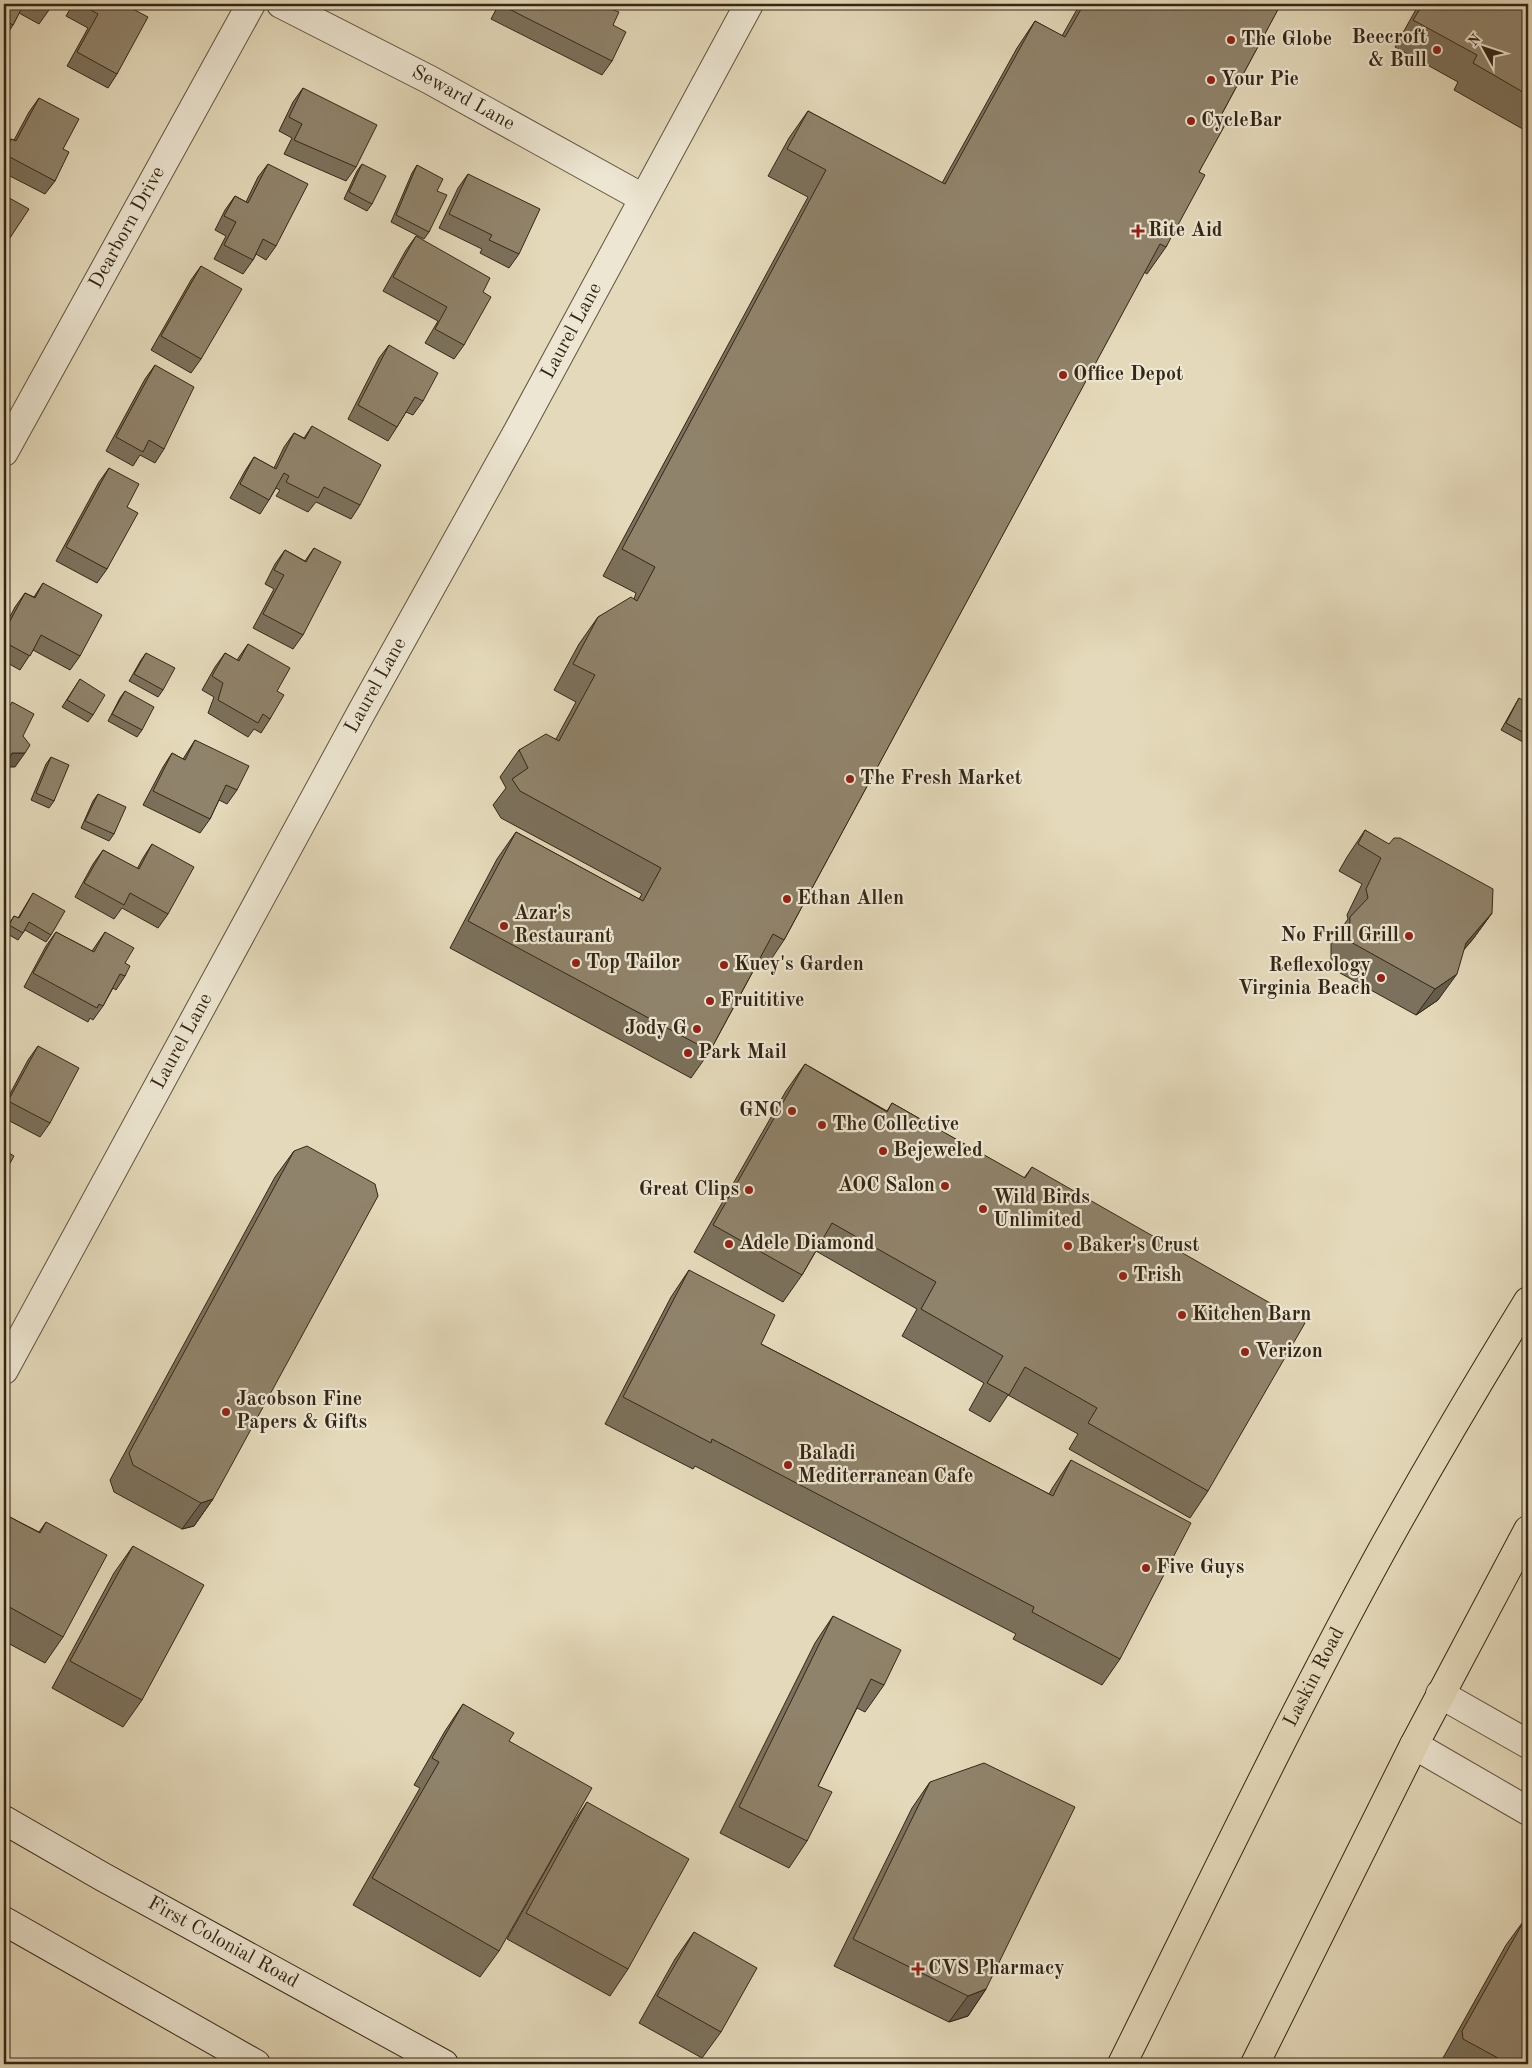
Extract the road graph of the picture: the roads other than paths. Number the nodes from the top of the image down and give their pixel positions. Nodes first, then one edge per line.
1 (251, 4) edge
2 (281, 4) edge
3 (749, 4) edge
4 (643, 198) junction
5 (4, 452) edge
6 (1528, 1301) edge
7 (4, 1370) edge
8 (1528, 1530) edge
9 (1440, 1694) junction
10 (1528, 1744) edge
11 (1414, 1745) junction
12 (1528, 1810) edge
13 (4, 1820) edge
14 (4, 1921) edge
15 (256, 2064) edge
16 (444, 2064) edge
17 (1122, 2064) edge
18 (1255, 2064) edge

1 - 5 street, Dearborn Drive
2 - 4 street, Seward Lane
3 - 4 street, Laurel Lane
4 - 7 street, Laurel Lane
6 - 17 main road, Laskin Road
8 - 9 main road
9 - 10 street
9 - 11 main road
11 - 12 street
11 - 18 main road
13 - 16 street, First Colonial Road
14 - 15 street

